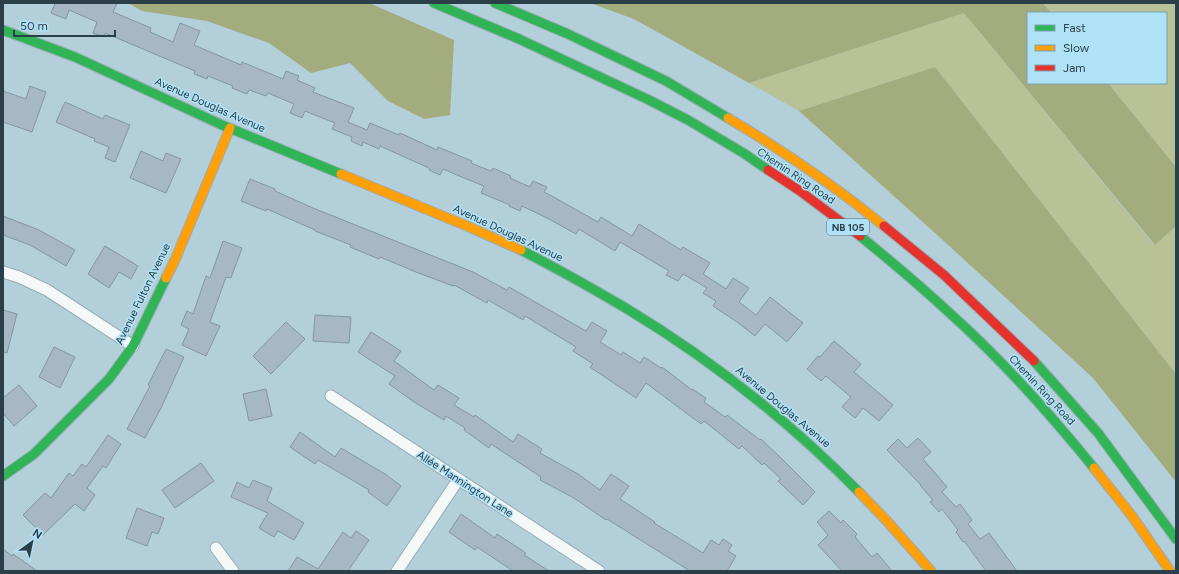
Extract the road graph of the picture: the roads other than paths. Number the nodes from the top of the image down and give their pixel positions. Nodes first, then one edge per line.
1 (434, 3) edge
2 (495, 3) edge
3 (3, 30) edge
4 (230, 128) junction
5 (3, 272) edge
6 (133, 346) junction
7 (332, 396) dead end
8 (3, 476) edge
9 (458, 480) junction
10 (1176, 539) edge
11 (216, 548) dead end
12 (233, 571) edge
13 (397, 571) edge
14 (599, 571) edge
15 (931, 571) edge
16 (1170, 571) edge

1 - 16 main road, Chemin Ring Road / NB 105
2 - 10 main road, Chemin Ring Road / NB 105
3 - 4 main road, Avenue Douglas Avenue
4 - 6 main road, Avenue Fulton Avenue
4 - 15 main road, Avenue Douglas Avenue
5 - 6 street
6 - 8 main road, Avenue Fulton Avenue
7 - 9 street, Allée Mannington Lane
9 - 13 street
9 - 14 street, Allée Mannington Lane
11 - 12 street

